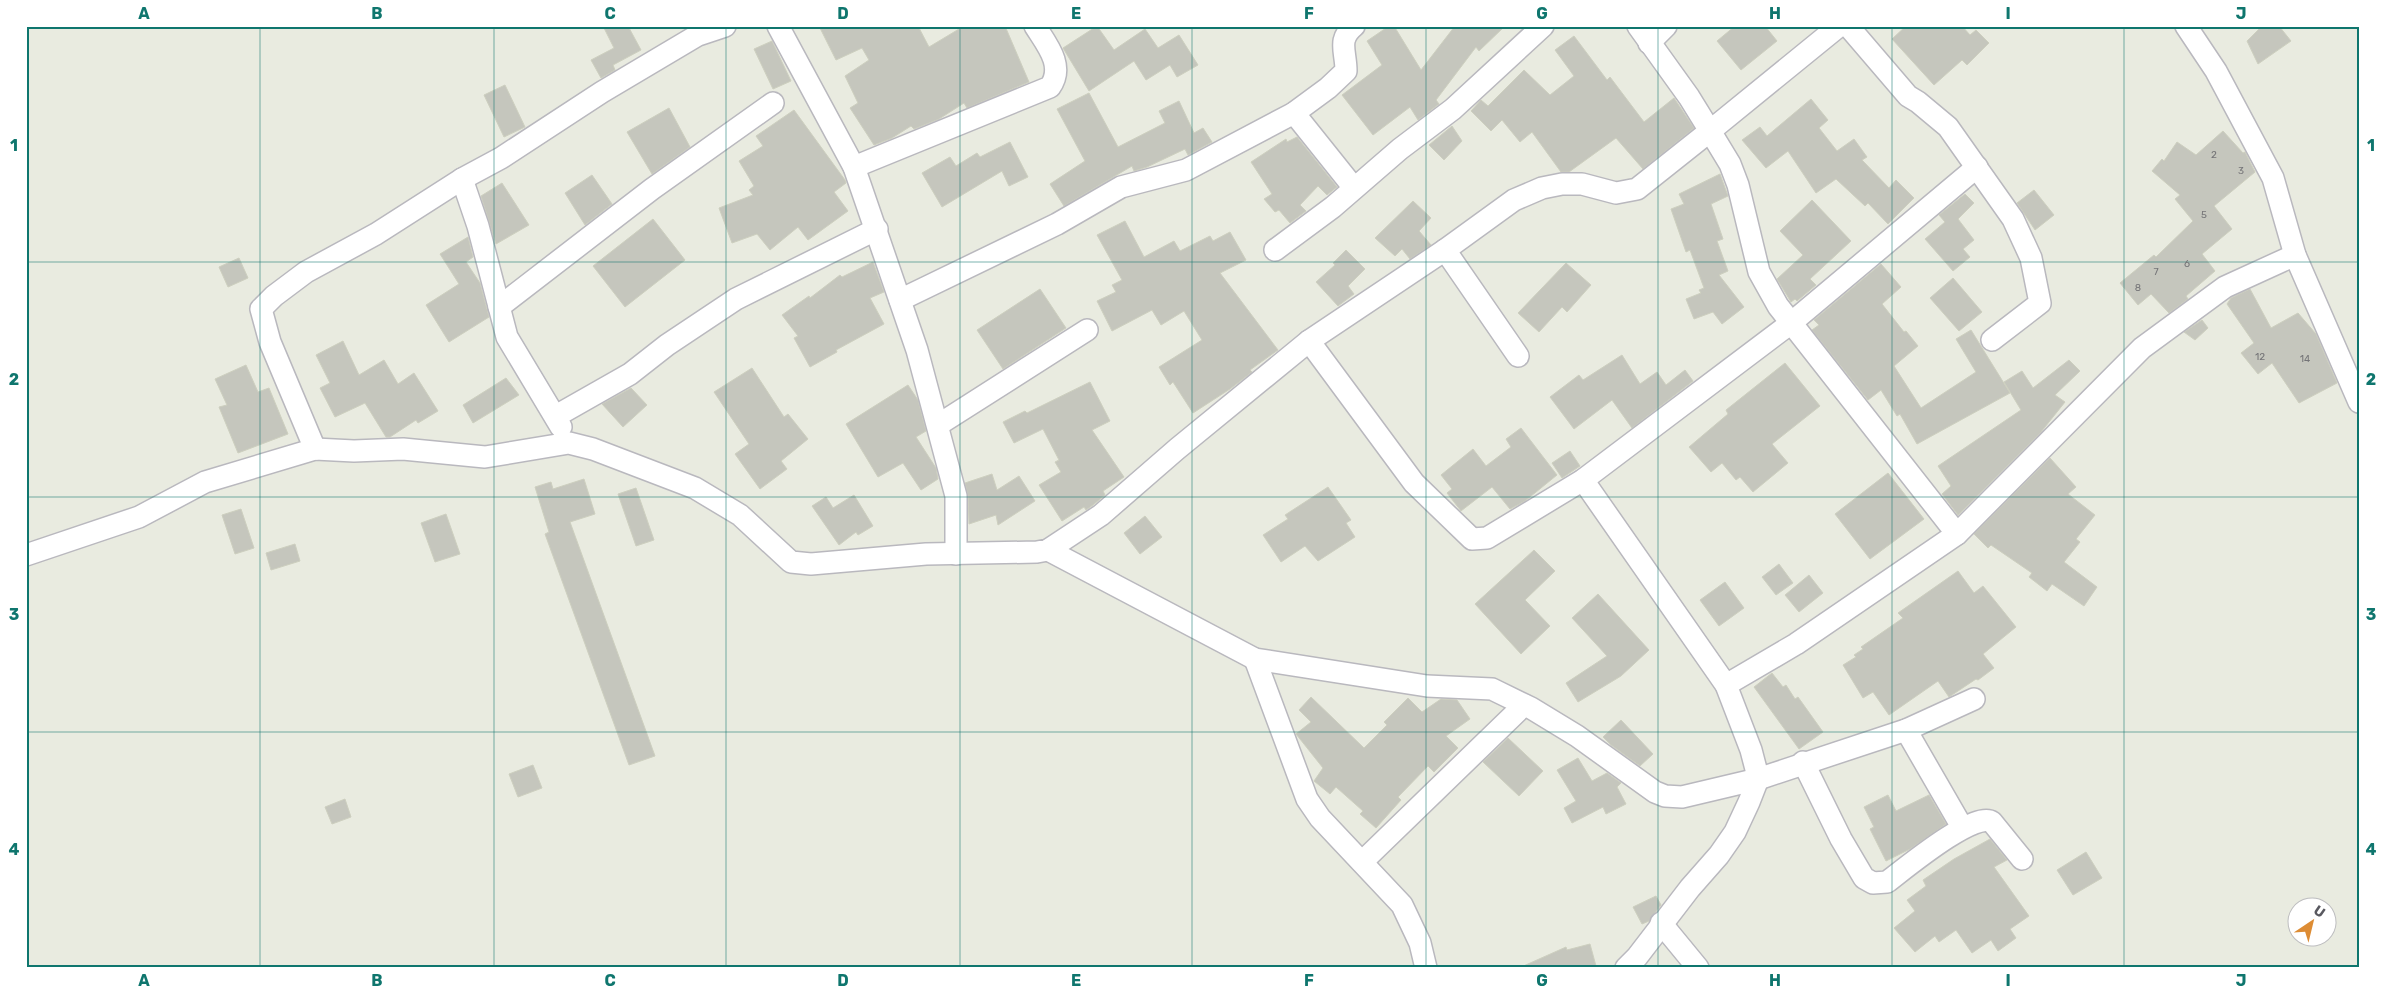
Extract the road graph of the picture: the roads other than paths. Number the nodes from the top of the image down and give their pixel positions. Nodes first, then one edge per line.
1 (724, 26) edge
2 (778, 26) edge
3 (1035, 26) edge
4 (1354, 26) edge
5 (1543, 26) edge
6 (1666, 26) edge
7 (1839, 26) edge
8 (1848, 26) edge
9 (2186, 26) edge
10 (1643, 34) edge
11 (773, 102) dead end
12 (1294, 113) junction
13 (1710, 130) junction
14 (854, 167) junction
15 (1977, 167) junction
16 (462, 179) junction
17 (1354, 188) junction
18 (876, 229) junction
19 (1275, 250) dead end
20 (1445, 250) junction
21 (2295, 255) junction
22 (900, 300) junction
23 (499, 307) junction
24 (1791, 323) junction
25 (1087, 330) dead end
26 (1992, 340) dead end
27 (1309, 341) junction
28 (1518, 356) dead end
29 (2359, 402) edge
30 (556, 416) junction
31 (938, 425) junction
32 (569, 443) junction
33 (315, 449) junction
34 (1584, 480) junction
35 (1957, 534) junction
36 (1048, 550) junction
37 (956, 554) junction
38 (26, 555) edge
39 (1255, 659) junction
40 (1726, 685) junction
41 (1974, 699) dead end
42 (1524, 704) junction
43 (1906, 730) junction
44 (1803, 762) junction
45 (1755, 765) junction
46 (1962, 827) junction
47 (2022, 859) dead end
48 (1362, 862) junction
49 (1661, 924) junction
50 (1426, 968) edge
51 (1626, 968) edge
52 (1698, 968) edge

1 - 16 street
2 - 14 street
3 - 14 street
4 - 12 street
5 - 17 street
6 - 10 street
7 - 13 street
8 - 15 street
9 - 21 street
10 - 13 street
11 - 23 street
12 - 17 street
12 - 22 street
13 - 20 street
13 - 24 street
14 - 18 street
15 - 24 street
15 - 26 street
16 - 23 street
16 - 33 street
17 - 19 street
18 - 22 street
18 - 30 street
20 - 27 street
20 - 28 street
21 - 29 street
21 - 35 street
22 - 31 street
23 - 30 street
24 - 34 street
24 - 35 street
25 - 31 street
27 - 34 street
27 - 36 street
30 - 32 street
31 - 37 street
32 - 33 street
32 - 37 street
33 - 38 street
34 - 40 street
35 - 40 street
36 - 37 street
36 - 39 street
39 - 42 street
39 - 48 street
40 - 45 street
41 - 43 street
42 - 45 street
42 - 48 street
43 - 44 street
43 - 46 street
44 - 45 street
44 - 46 street
45 - 49 street
46 - 47 street
48 - 50 street
49 - 51 street
49 - 52 street

